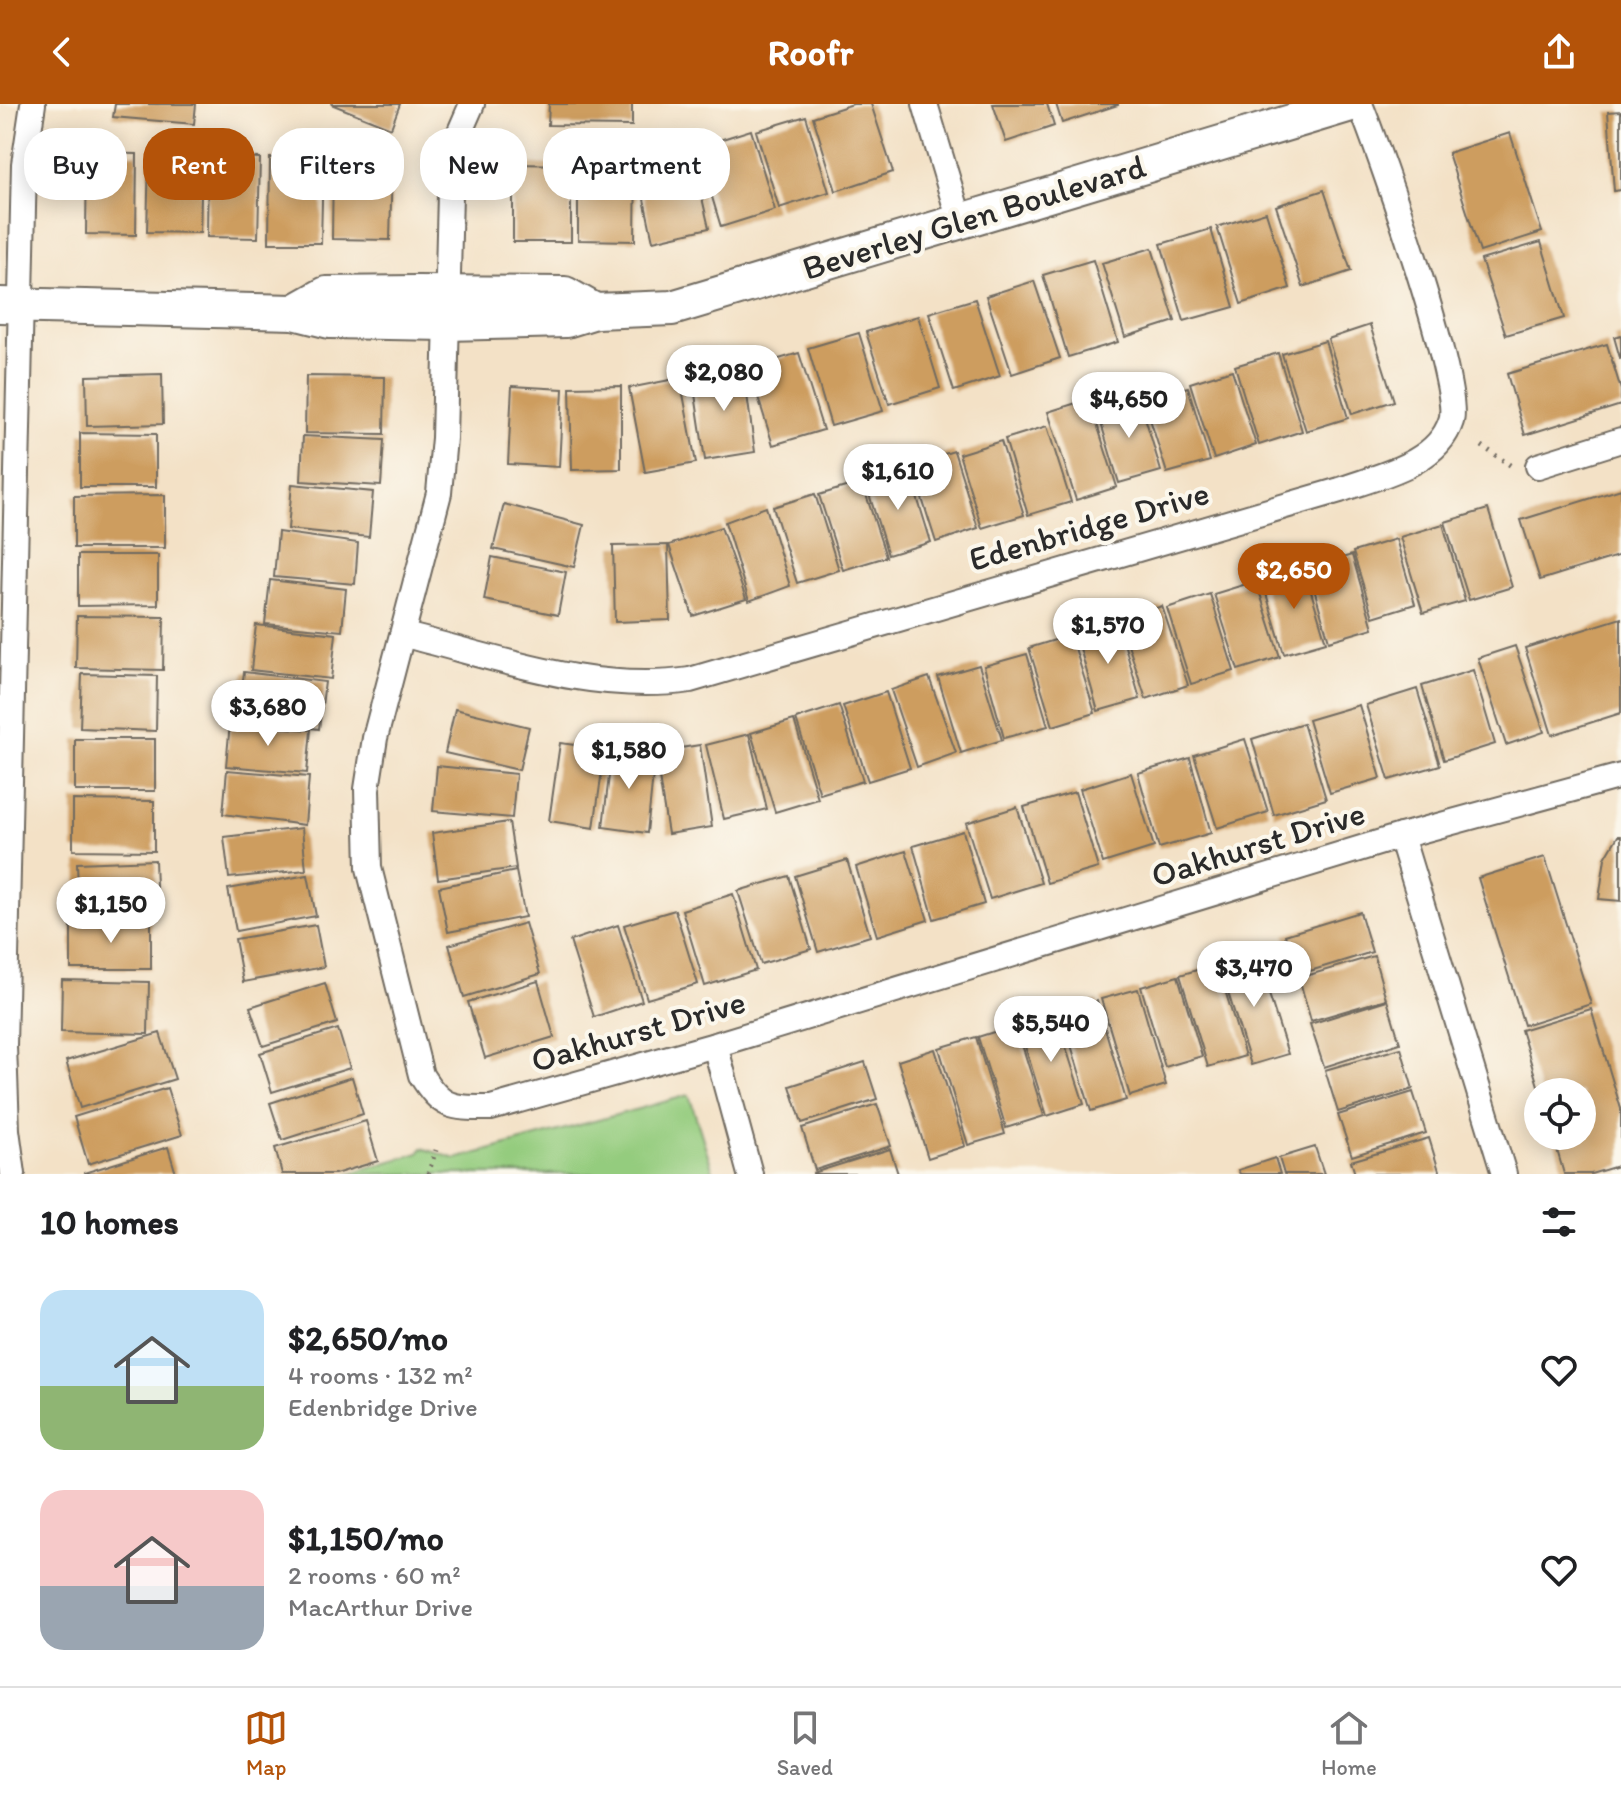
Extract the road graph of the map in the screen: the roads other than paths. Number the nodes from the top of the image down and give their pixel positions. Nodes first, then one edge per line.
1 (33, 104) edge
2 (472, 104) edge
3 (925, 104) edge
4 (1351, 104) edge
5 (1360, 104) edge
6 (960, 221) junction
7 (11, 305) edge
8 (447, 308) junction
9 (1621, 440) edge
10 (1538, 466) dead end
11 (405, 635) junction
12 (1621, 776) edge
13 (1401, 836) junction
14 (715, 1045) junction
15 (13, 1174) edge
16 (750, 1174) edge
17 (1504, 1174) edge

1 - 7 street
2 - 8 street, Oakhurst Drive
3 - 6 street
4 - 6 street, Beverley Glen Boulevard
5 - 11 street, Edenbridge Drive
6 - 8 street, Beverley Glen Boulevard
7 - 8 street, Beverley Glen Boulevard
7 - 15 street
8 - 11 street, Oakhurst Drive
9 - 10 street
11 - 14 street, Oakhurst Drive
12 - 13 street, Oakhurst Drive
13 - 14 street, Oakhurst Drive
13 - 17 street
14 - 16 street

